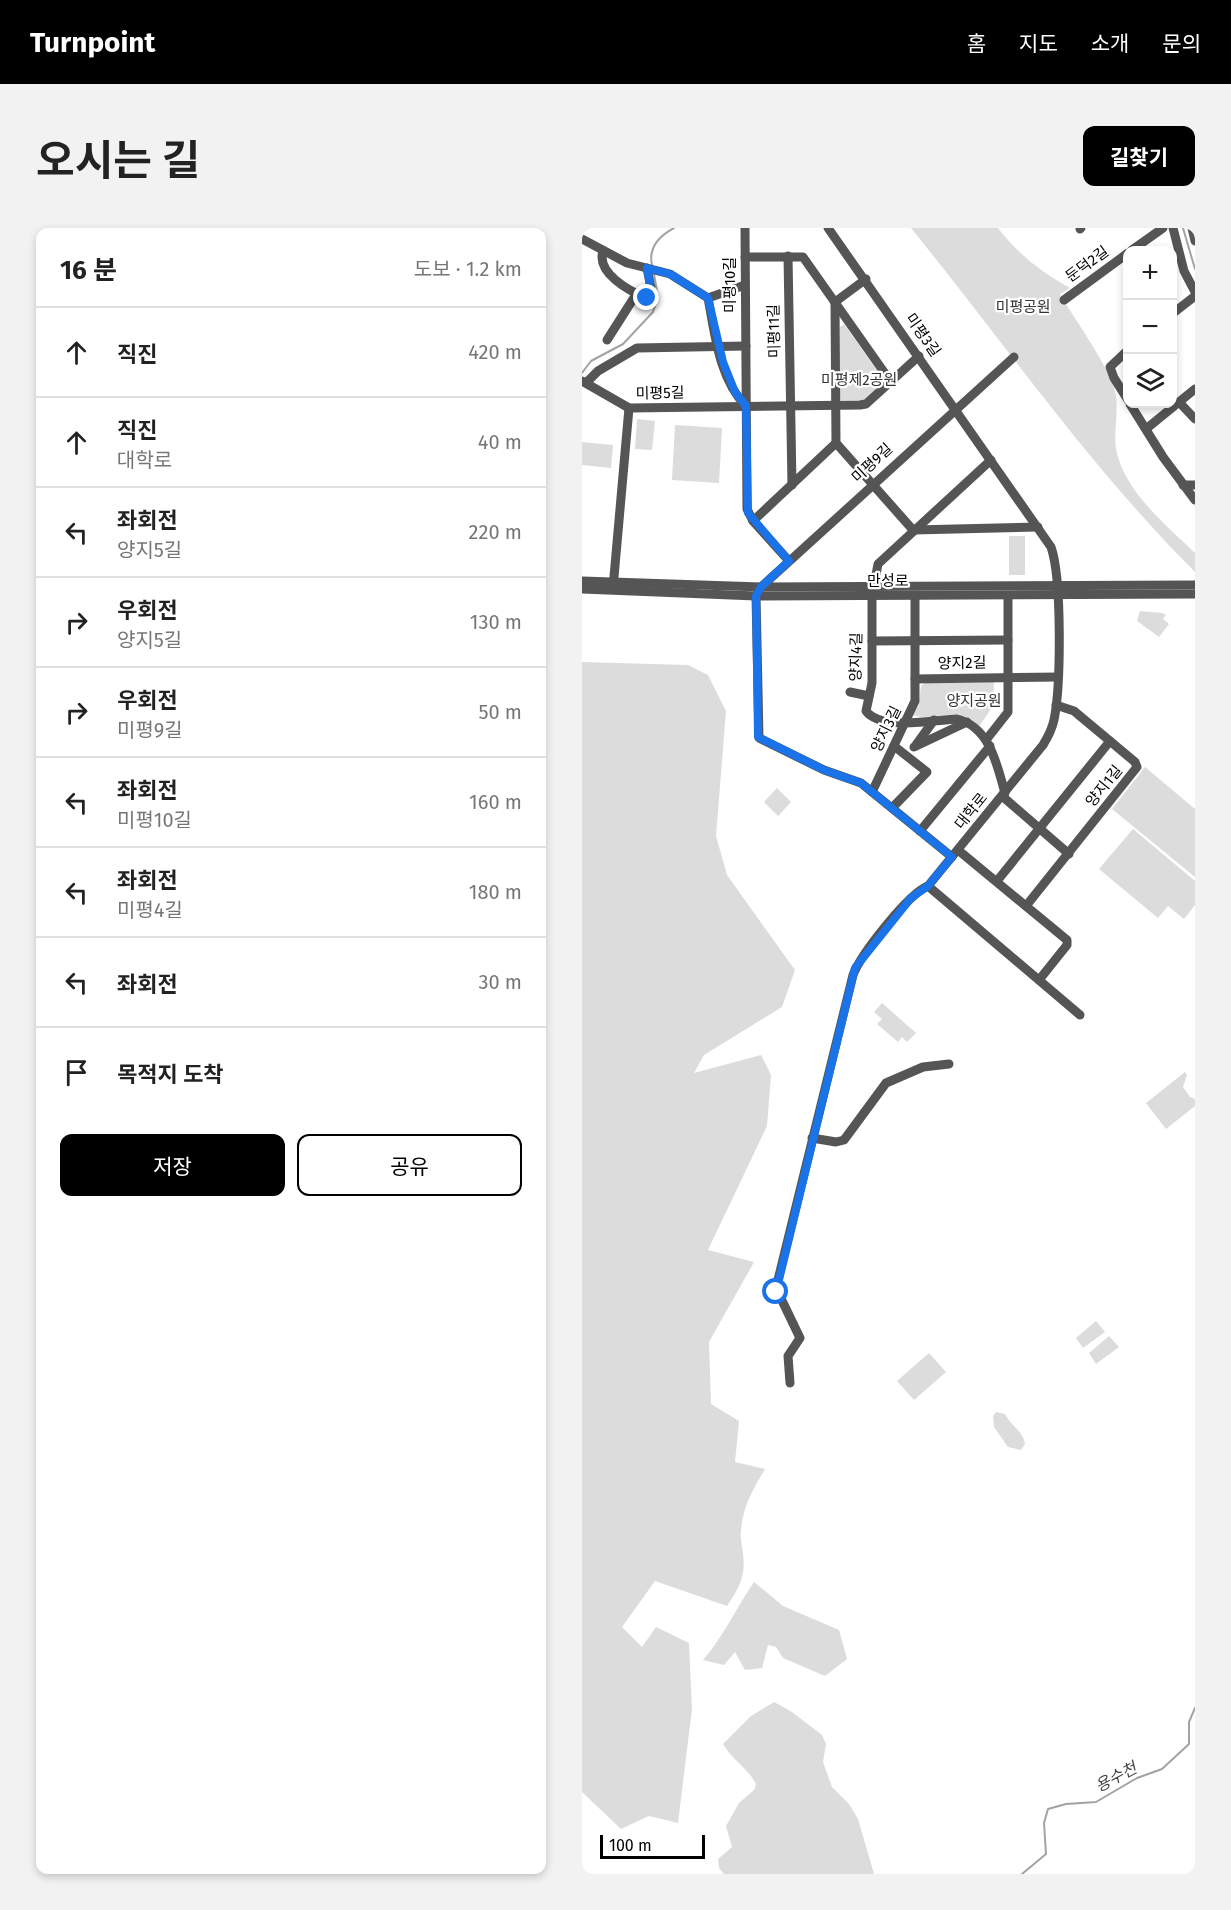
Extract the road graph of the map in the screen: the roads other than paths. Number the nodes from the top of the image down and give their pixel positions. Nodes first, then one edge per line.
1 (745, 228) edge
2 (828, 228) edge
3 (1164, 228) edge
4 (1173, 228) edge
5 (1192, 228) edge
6 (582, 239) edge
7 (1195, 241) edge
8 (1138, 246) edge
9 (603, 251) junction
10 (788, 256) junction
11 (745, 257) junction
12 (1123, 258) edge
13 (651, 269) junction
14 (866, 279) junction
15 (745, 285) junction
16 (637, 293) junction
17 (1195, 294) edge
18 (708, 298) junction
19 (1064, 300) dead end
20 (835, 302) junction
21 (1177, 310) edge
22 (607, 339) dead end
23 (718, 346) junction
24 (746, 346) junction
25 (1123, 355) edge
26 (919, 356) junction
27 (1014, 357) dead end
28 (584, 382) edge
29 (891, 382) junction
30 (1195, 389) edge
31 (1123, 392) edge
32 (1179, 402) junction
33 (746, 406) junction
34 (790, 406) junction
35 (835, 406) junction
36 (629, 408) junction
37 (955, 408) junction
38 (1133, 408) edge
39 (1195, 419) edge
40 (1146, 429) junction
41 (836, 443) junction
42 (991, 460) junction
43 (872, 484) junction
44 (792, 485) junction
45 (1183, 485) junction
46 (1195, 485) edge
47 (1195, 500) edge
48 (753, 521) junction
49 (1038, 527) junction
50 (914, 530) junction
51 (789, 561) junction
52 (582, 581) edge
53 (1056, 584) junction
54 (1195, 585) edge
55 (613, 587) junction
56 (761, 587) junction
57 (582, 589) edge
58 (874, 591) junction
59 (1195, 594) edge
60 (756, 596) junction
61 (915, 596) junction
62 (1008, 596) junction
63 (1056, 596) junction
64 (872, 640) junction
65 (915, 640) junction
66 (1008, 640) junction
67 (1008, 677) junction
68 (1058, 677) junction
69 (915, 679) junction
70 (850, 692) dead end
71 (869, 696) junction
72 (1056, 705) junction
73 (934, 720) junction
74 (906, 722) junction
75 (967, 722) junction
76 (1110, 741) junction
77 (988, 743) junction
78 (894, 746) junction
79 (914, 747) junction
80 (908, 757) junction
81 (872, 792) junction
82 (1003, 794) junction
83 (892, 808) junction
84 (1040, 828) junction
85 (920, 831) junction
86 (955, 853) junction
87 (1069, 854) junction
88 (997, 881) junction
89 (928, 886) junction
90 (1026, 906) junction
91 (1039, 980) junction
92 (1080, 1015) dead end
93 (949, 1064) dead end
94 (813, 1138) junction
95 (790, 1383) dead end

1 - 11 street, 미평10길
2 - 14 street, 미평3길
3 - 8 street, 둔덕2길
4 - 17 street
5 - 7 street
6 - 9 street
9 - 13 street
9 - 16 street
10 - 11 street
10 - 20 street
10 - 34 street, 미평11길
11 - 15 street, 미평10길
12 - 19 street, 둔덕2길
13 - 16 street
13 - 18 street
14 - 20 street
14 - 26 street, 미평3길
15 - 18 street
15 - 24 street, 미평10길
16 - 22 street
17 - 21 street
18 - 23 street
20 - 29 street
20 - 35 street
23 - 24 street
23 - 28 street
23 - 33 street
24 - 33 street, 미평10길
25 - 31 street
26 - 29 street, 미평5길
26 - 37 street, 미평3길
27 - 37 street, 미평9길
28 - 36 street, 미평5길
29 - 35 street, 미평5길
30 - 32 street
32 - 39 street
32 - 40 street
33 - 34 street, 미평5길
33 - 36 street, 미평5길
33 - 48 street, 미평10길
34 - 35 street, 미평5길
34 - 44 street
35 - 41 street
36 - 55 street
37 - 42 street, 미평3길
37 - 43 street, 미평9길
38 - 40 street
40 - 45 street
41 - 43 street
41 - 44 street
42 - 49 street, 미평3길
42 - 50 street
43 - 50 street
43 - 51 street, 미평9길
44 - 48 street
45 - 46 street
45 - 47 street
48 - 51 street, 미평10길
49 - 50 street
49 - 53 street, 미평3길
50 - 58 street
51 - 56 street, 미평9길
52 - 55 street, 만성로
53 - 54 street, 만성로
53 - 58 street, 만성로
53 - 63 street, 미평3길
55 - 56 street, 만성로
55 - 57 street, 만성로
55 - 60 street, 만성로
56 - 58 street, 만성로
56 - 60 street, 미평9길
58 - 60 street, 만성로
58 - 61 street, 만성로
58 - 64 street, 양지4길
59 - 63 street, 만성로
60 - 81 street
61 - 62 street, 만성로
61 - 65 street, 양지3길
62 - 63 street, 만성로
62 - 66 street, 양지2길
63 - 68 street, 대학로
64 - 65 street
64 - 71 street, 양지4길
65 - 66 street, 양지2길
65 - 69 street, 양지3길
66 - 67 street, 양지2길
67 - 68 street, 양지2길
67 - 69 street, 양지2길
67 - 77 street, 양지2길
68 - 72 street, 대학로
69 - 74 street, 양지3길
70 - 71 street
71 - 74 street, 양지4길
72 - 76 street, 양지1길
72 - 82 street, 대학로
73 - 74 street
73 - 75 street
73 - 79 street
74 - 78 street, 양지3길
75 - 77 street
75 - 79 street
76 - 84 street, 양지1길
76 - 87 street, 양지1길
77 - 82 street
77 - 85 street, 양지2길
78 - 80 street
78 - 81 street, 양지3길
79 - 80 street
80 - 83 street
81 - 83 street
82 - 84 street
82 - 86 street, 대학로
83 - 85 street
84 - 87 street
84 - 88 street, 양지1길
85 - 86 street
86 - 88 street
86 - 89 street, 대학로
87 - 90 street, 양지1길
88 - 90 street
89 - 91 street
89 - 94 street, 대학로
90 - 91 street
91 - 92 street
93 - 94 street
94 - 95 street, 대학로

